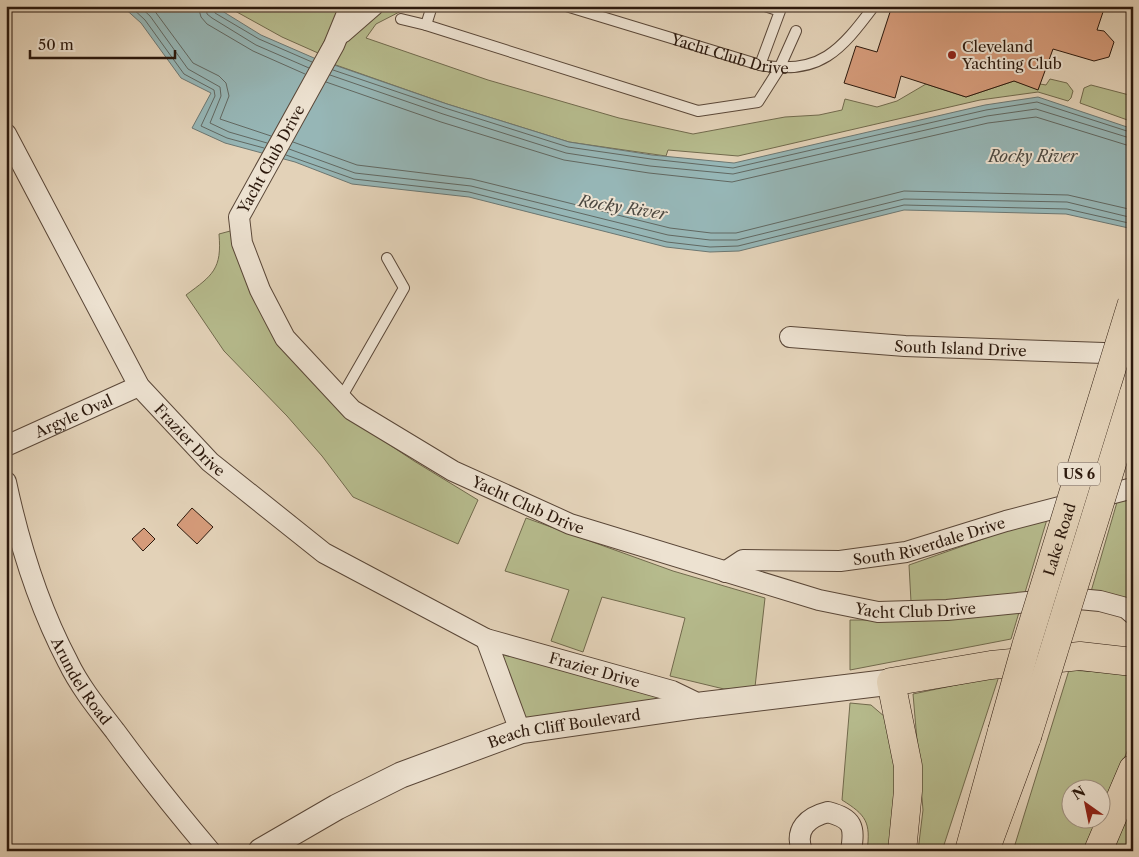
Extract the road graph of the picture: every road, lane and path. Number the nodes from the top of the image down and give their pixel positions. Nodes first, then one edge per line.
1 (350, 6) edge
2 (373, 6) edge
3 (432, 6) edge
4 (566, 6) edge
5 (765, 6) edge
6 (874, 6) edge
7 (781, 9) edge
8 (401, 18) dead end
9 (426, 25) junction
10 (796, 31) dead end
11 (334, 45) junction
12 (760, 65) junction
13 (779, 68) junction
14 (6, 134) edge
15 (386, 258) dead end
16 (1133, 302) edge
17 (790, 337) dead end
18 (1133, 354) edge
19 (139, 386) junction
20 (1133, 396) edge
21 (341, 398) junction
22 (6, 446) edge
23 (6, 482) edge
24 (1133, 488) edge
25 (725, 572) junction
26 (1133, 614) edge
27 (486, 639) junction
28 (1133, 662) edge
29 (891, 682) junction
30 (701, 705) junction
31 (520, 731) junction
32 (1015, 734) junction
33 (1133, 769) edge
34 (977, 817) junction
35 (210, 851) edge
36 (261, 851) edge
37 (802, 851) edge
38 (851, 851) edge
39 (902, 851) edge
40 (958, 851) edge
41 (969, 851) edge
42 (985, 851) edge
43 (1098, 851) edge

1 - 11 street, Yacht Club Drive
2 - 11 street, Yacht Club Drive
3 - 9 lane
4 - 12 lane, Yacht Club Drive
5 - 7 lane
6 - 13 lane, Yacht Club Drive
7 - 12 lane
8 - 9 lane
9 - 13 lane
10 - 13 lane
11 - 21 street, Yacht Club Drive
12 - 13 lane, Yacht Club Drive
14 - 19 street, Frazier Drive
15 - 21 lane
16 - 32 main road, Lake Road / US 6, bridge
17 - 18 street, South Island Drive
19 - 22 street, Argyle Oval
19 - 27 street, Frazier Drive
20 - 32 main road, Lake Road / US 6, bridge
21 - 25 street, Yacht Club Drive
23 - 35 street, Arundel Road
24 - 25 street, South Riverdale Drive
25 - 26 street, Yacht Club Drive
27 - 30 street, Frazier Drive
27 - 31 street
28 - 29 main road
29 - 30 street, Beach Cliff Boulevard
29 - 39 main road
30 - 31 street, Beach Cliff Boulevard
31 - 36 street, Beach Cliff Boulevard
32 - 34 main road, Lake Road / US 6
32 - 42 main road, Lake Road / US 6
33 - 43 main road
34 - 40 main road
34 - 41 main road, Lake Road / US 6
37 - 38 street

